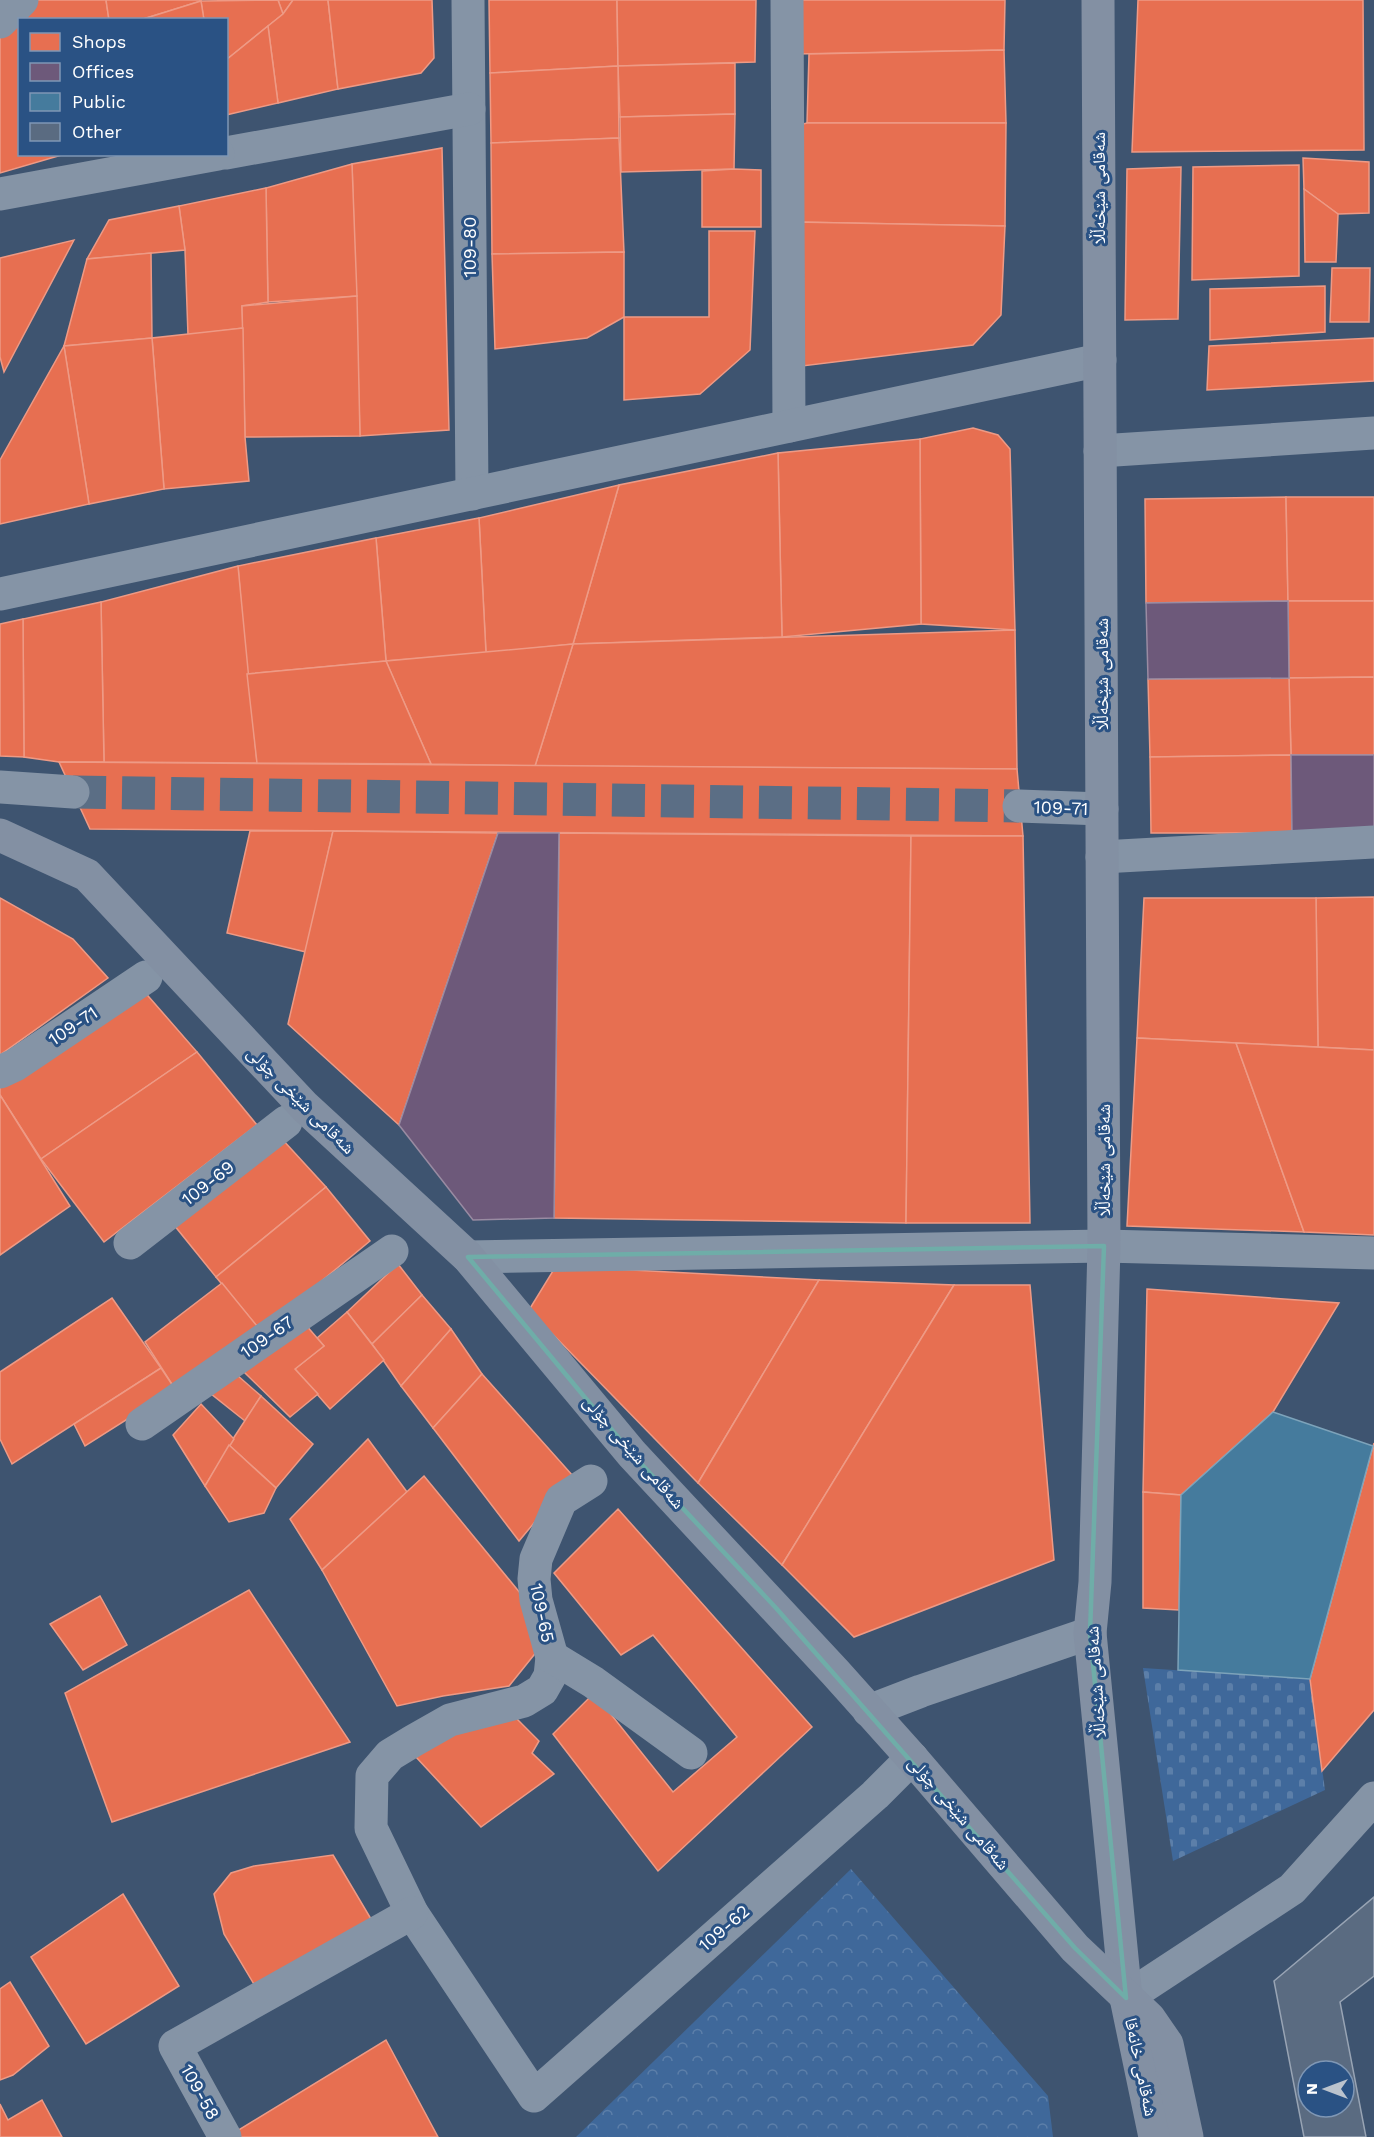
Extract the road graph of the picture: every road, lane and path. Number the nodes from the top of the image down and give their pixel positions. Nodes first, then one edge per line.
1 (22, 0) edge
2 (468, 0) edge
3 (787, 0) edge
4 (1098, 0) edge
5 (0, 22) edge
6 (469, 109) junction
7 (228, 153) edge
8 (207, 156) edge
9 (0, 194) edge
10 (1100, 360) junction
11 (789, 426) junction
12 (1374, 433) edge
13 (1100, 451) junction
14 (472, 494) junction
15 (0, 594) edge
16 (0, 787) edge
17 (73, 792) tunnel mouth
18 (1019, 806) tunnel mouth
19 (1102, 809) junction
20 (0, 835) edge
21 (1374, 843) edge
22 (1102, 857) junction
23 (146, 977) dead end
24 (0, 1072) edge
25 (286, 1122) dead end
26 (130, 1243) dead end
27 (1104, 1246) junction
28 (392, 1251) dead end
29 (1374, 1253) edge
30 (468, 1257) junction
31 (142, 1424) dead end
32 (591, 1481) dead end
33 (1090, 1633) junction
34 (552, 1657) junction
35 (869, 1711) junction
36 (691, 1753) dead end
37 (912, 1758) junction
38 (1374, 1798) edge
39 (412, 1913) junction
40 (1126, 1998) junction
41 (225, 2137) edge
42 (1155, 2137) edge
43 (1187, 2137) edge

1 - 5 street
2 - 6 street, 109-80
3 - 11 street
4 - 10 main road, شەقامی شێخەڵڵا
6 - 7 street
6 - 14 street, 109-80
8 - 9 street
10 - 11 street
10 - 13 main road, شەقامی شێخەڵڵا
11 - 14 street
12 - 13 street
13 - 19 main road, شەقامی شێخەڵڵا
14 - 15 street
16 - 17 street
18 - 19 street, 109-71
19 - 22 main road, شەقامی شێخەڵڵا
20 - 30 main road, شەقامی شێخی چۆلی
21 - 22 street
22 - 27 main road, شەقامی شێخەڵڵا
23 - 24 street, 109-71
25 - 26 street, 109-69
27 - 29 street
27 - 30 street
27 - 33 main road, شەقامی شێخەڵڵا
28 - 31 street, 109-67
30 - 35 main road, شەقامی شێخی چۆلی
32 - 34 street, 109-65
33 - 35 street
33 - 40 main road, شەقامی شێخەڵڵا
34 - 36 street
34 - 39 street
35 - 37 main road, شەقامی شێخی چۆلی
37 - 39 street, 109-62
37 - 40 main road, شەقامی شێخی چۆلی
38 - 40 street
39 - 41 street, 109-58
40 - 42 main road, شەقامی خانەقا
40 - 43 main road, شەقامی شێخی چۆلی

